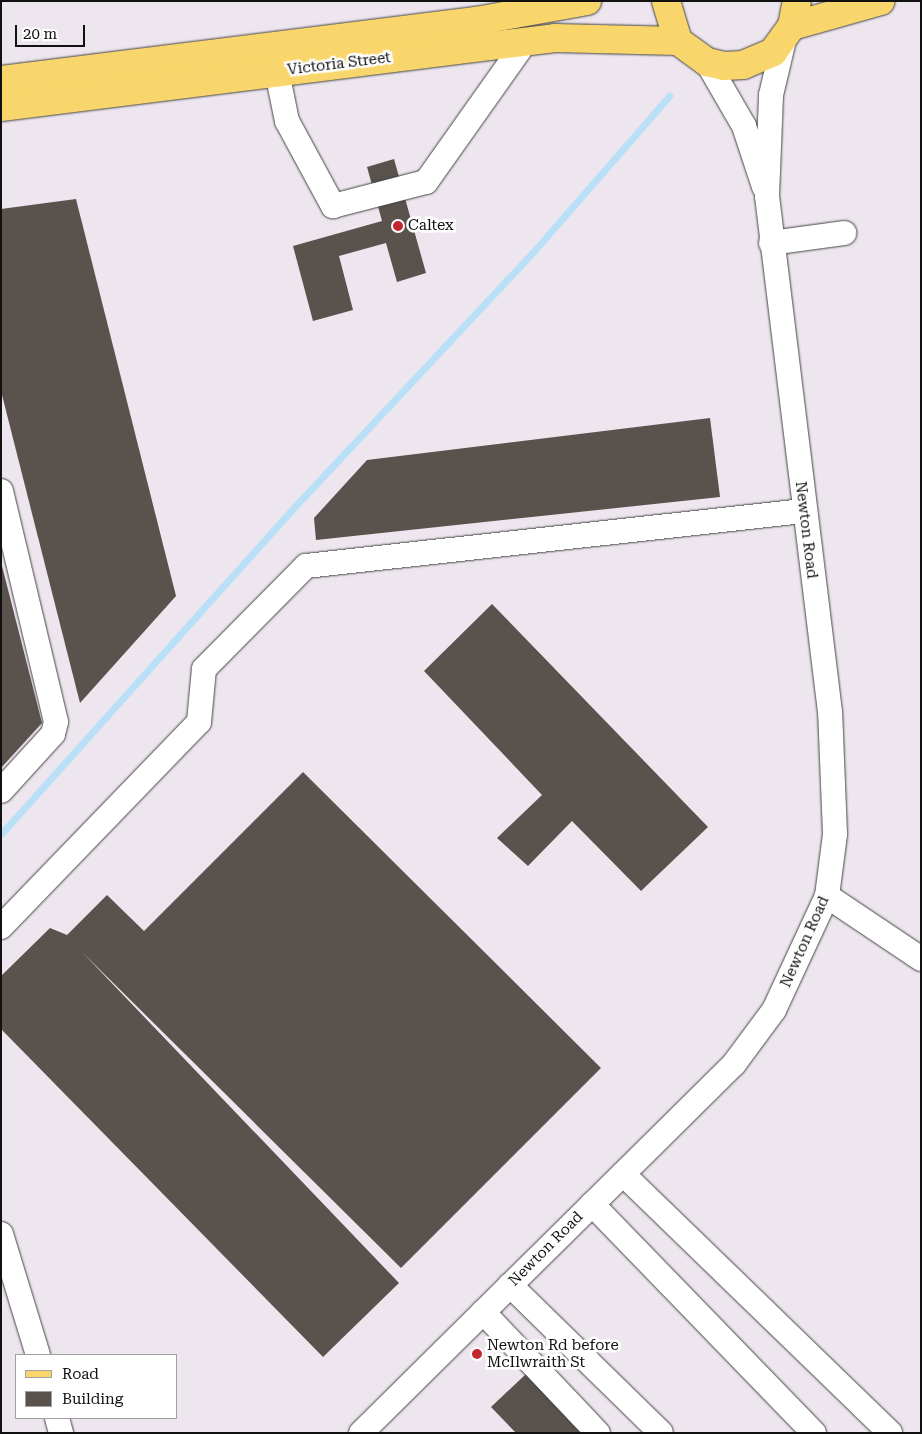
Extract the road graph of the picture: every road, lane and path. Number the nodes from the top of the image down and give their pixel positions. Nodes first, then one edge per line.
1 (587, 1) edge
2 (666, 1) edge
3 (881, 1) edge
4 (791, 22) edge
5 (526, 41) junction
6 (678, 41) junction
7 (707, 62) junction
8 (278, 72) junction
9 (1, 80) edge
10 (1, 107) edge
11 (766, 196) junction
12 (844, 233) dead end
13 (771, 243) junction
14 (1, 491) edge
15 (803, 511) junction
16 (1, 790) edge
17 (827, 896) junction
18 (1, 928) edge
19 (921, 959) edge
20 (623, 1174) junction
21 (592, 1204) junction
22 (1, 1234) edge
23 (510, 1285) junction
24 (483, 1312) junction
25 (38, 1354) edge
26 (56, 1419) edge
27 (61, 1433) edge
28 (361, 1433) edge
29 (598, 1433) edge
30 (661, 1433) edge
31 (814, 1433) edge
32 (890, 1433) edge

1 - 9 main road, Victoria Street
2 - 6 main road
3 - 4 main road
4 - 7 main road
4 - 11 street, Newton Road
5 - 6 main road, Victoria Street
5 - 8 main road, Victoria Street
5 - 8 street
6 - 7 main road
7 - 11 street, Newton Road
8 - 10 main road, Victoria Street
11 - 13 street, Newton Road
12 - 13 street
13 - 15 street, Newton Road
14 - 16 street
15 - 17 street, Newton Road
15 - 18 street
17 - 19 street
17 - 20 street, Newton Road
20 - 21 street, Newton Road
20 - 32 street
21 - 23 street, Newton Road
21 - 31 street
22 - 25 street
23 - 24 street, Newton Road
23 - 30 street
24 - 28 street, Newton Road
24 - 29 street
26 - 27 street

